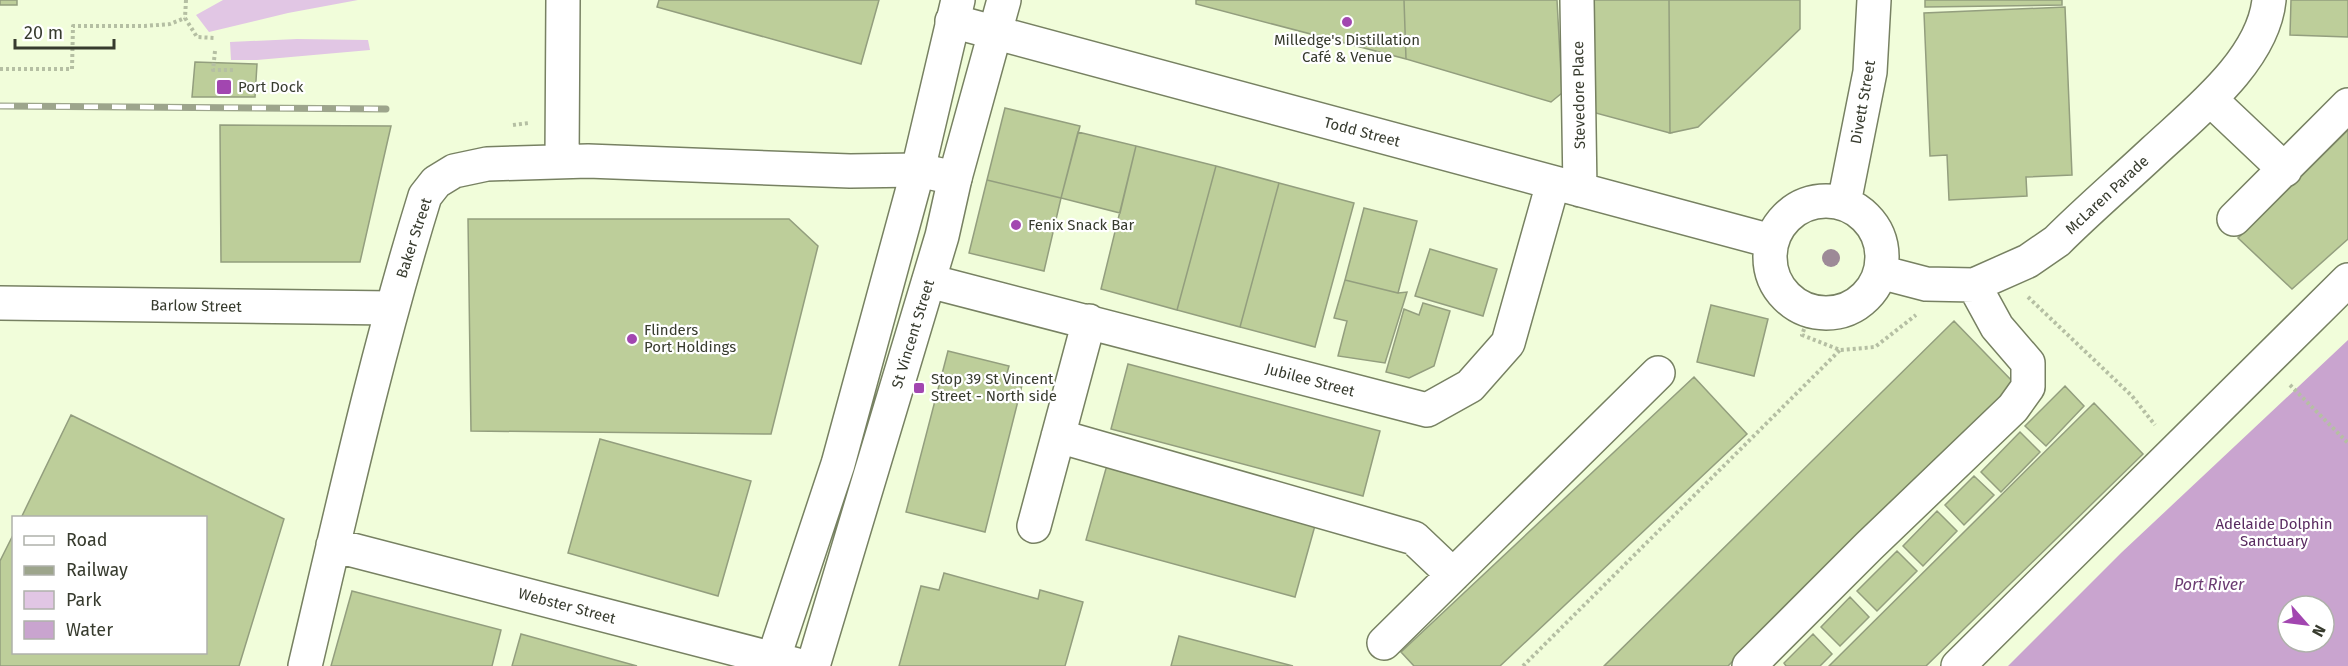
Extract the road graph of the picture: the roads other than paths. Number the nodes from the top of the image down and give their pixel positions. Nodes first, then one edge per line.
1 (563, 0) edge
2 (1004, 0) edge
3 (1577, 0) edge
4 (1874, 0) edge
5 (2269, 0) edge
6 (955, 11) edge
7 (994, 33) junction
8 (2210, 99) junction
9 (2348, 105) edge
10 (562, 161) junction
11 (2285, 170) junction
12 (918, 171) junction
13 (956, 178) junction
14 (1567, 186) junction
15 (1844, 203) junction
16 (2234, 219) dead end
17 (1771, 241) junction
18 (1880, 272) junction
19 (2348, 280) edge
20 (929, 281) junction
21 (1974, 285) junction
22 (0, 303) edge
23 (392, 308) junction
24 (1089, 321) junction
25 (1658, 373) dead end
26 (1058, 436) junction
27 (1034, 526) dead end
28 (333, 545) junction
29 (1453, 575) junction
30 (1384, 643) dead end
31 (782, 664) edge
32 (305, 666) edge
33 (813, 666) edge
34 (1749, 666) edge
35 (1958, 666) edge

1 - 10 street
2 - 7 street, St Vincent Street
3 - 14 street, Stevedore Place
4 - 15 street, Divett Street
5 - 8 street, McLaren Parade
6 - 7 street, Todd Street
6 - 12 street
7 - 13 street, St Vincent Street
7 - 14 street, Todd Street
8 - 11 street
8 - 21 street, McLaren Parade
9 - 11 street
10 - 12 street, Baker Street
10 - 23 street, Baker Street
11 - 16 street
12 - 13 street, Baker Street
12 - 31 street
13 - 20 street, St Vincent Street
14 - 17 street, Todd Street
14 - 24 street, Jubilee Street
15 - 17 street
15 - 18 street
17 - 18 street
18 - 21 street, McLaren Parade
19 - 35 street
20 - 24 street, Jubilee Street
20 - 33 street, St Vincent Street
21 - 34 street
22 - 23 street, Barlow Street
23 - 28 street, Baker Street
24 - 26 street
25 - 29 street
26 - 27 street
26 - 29 street
28 - 31 street, Webster Street
28 - 32 street, Baker Street
29 - 30 street

